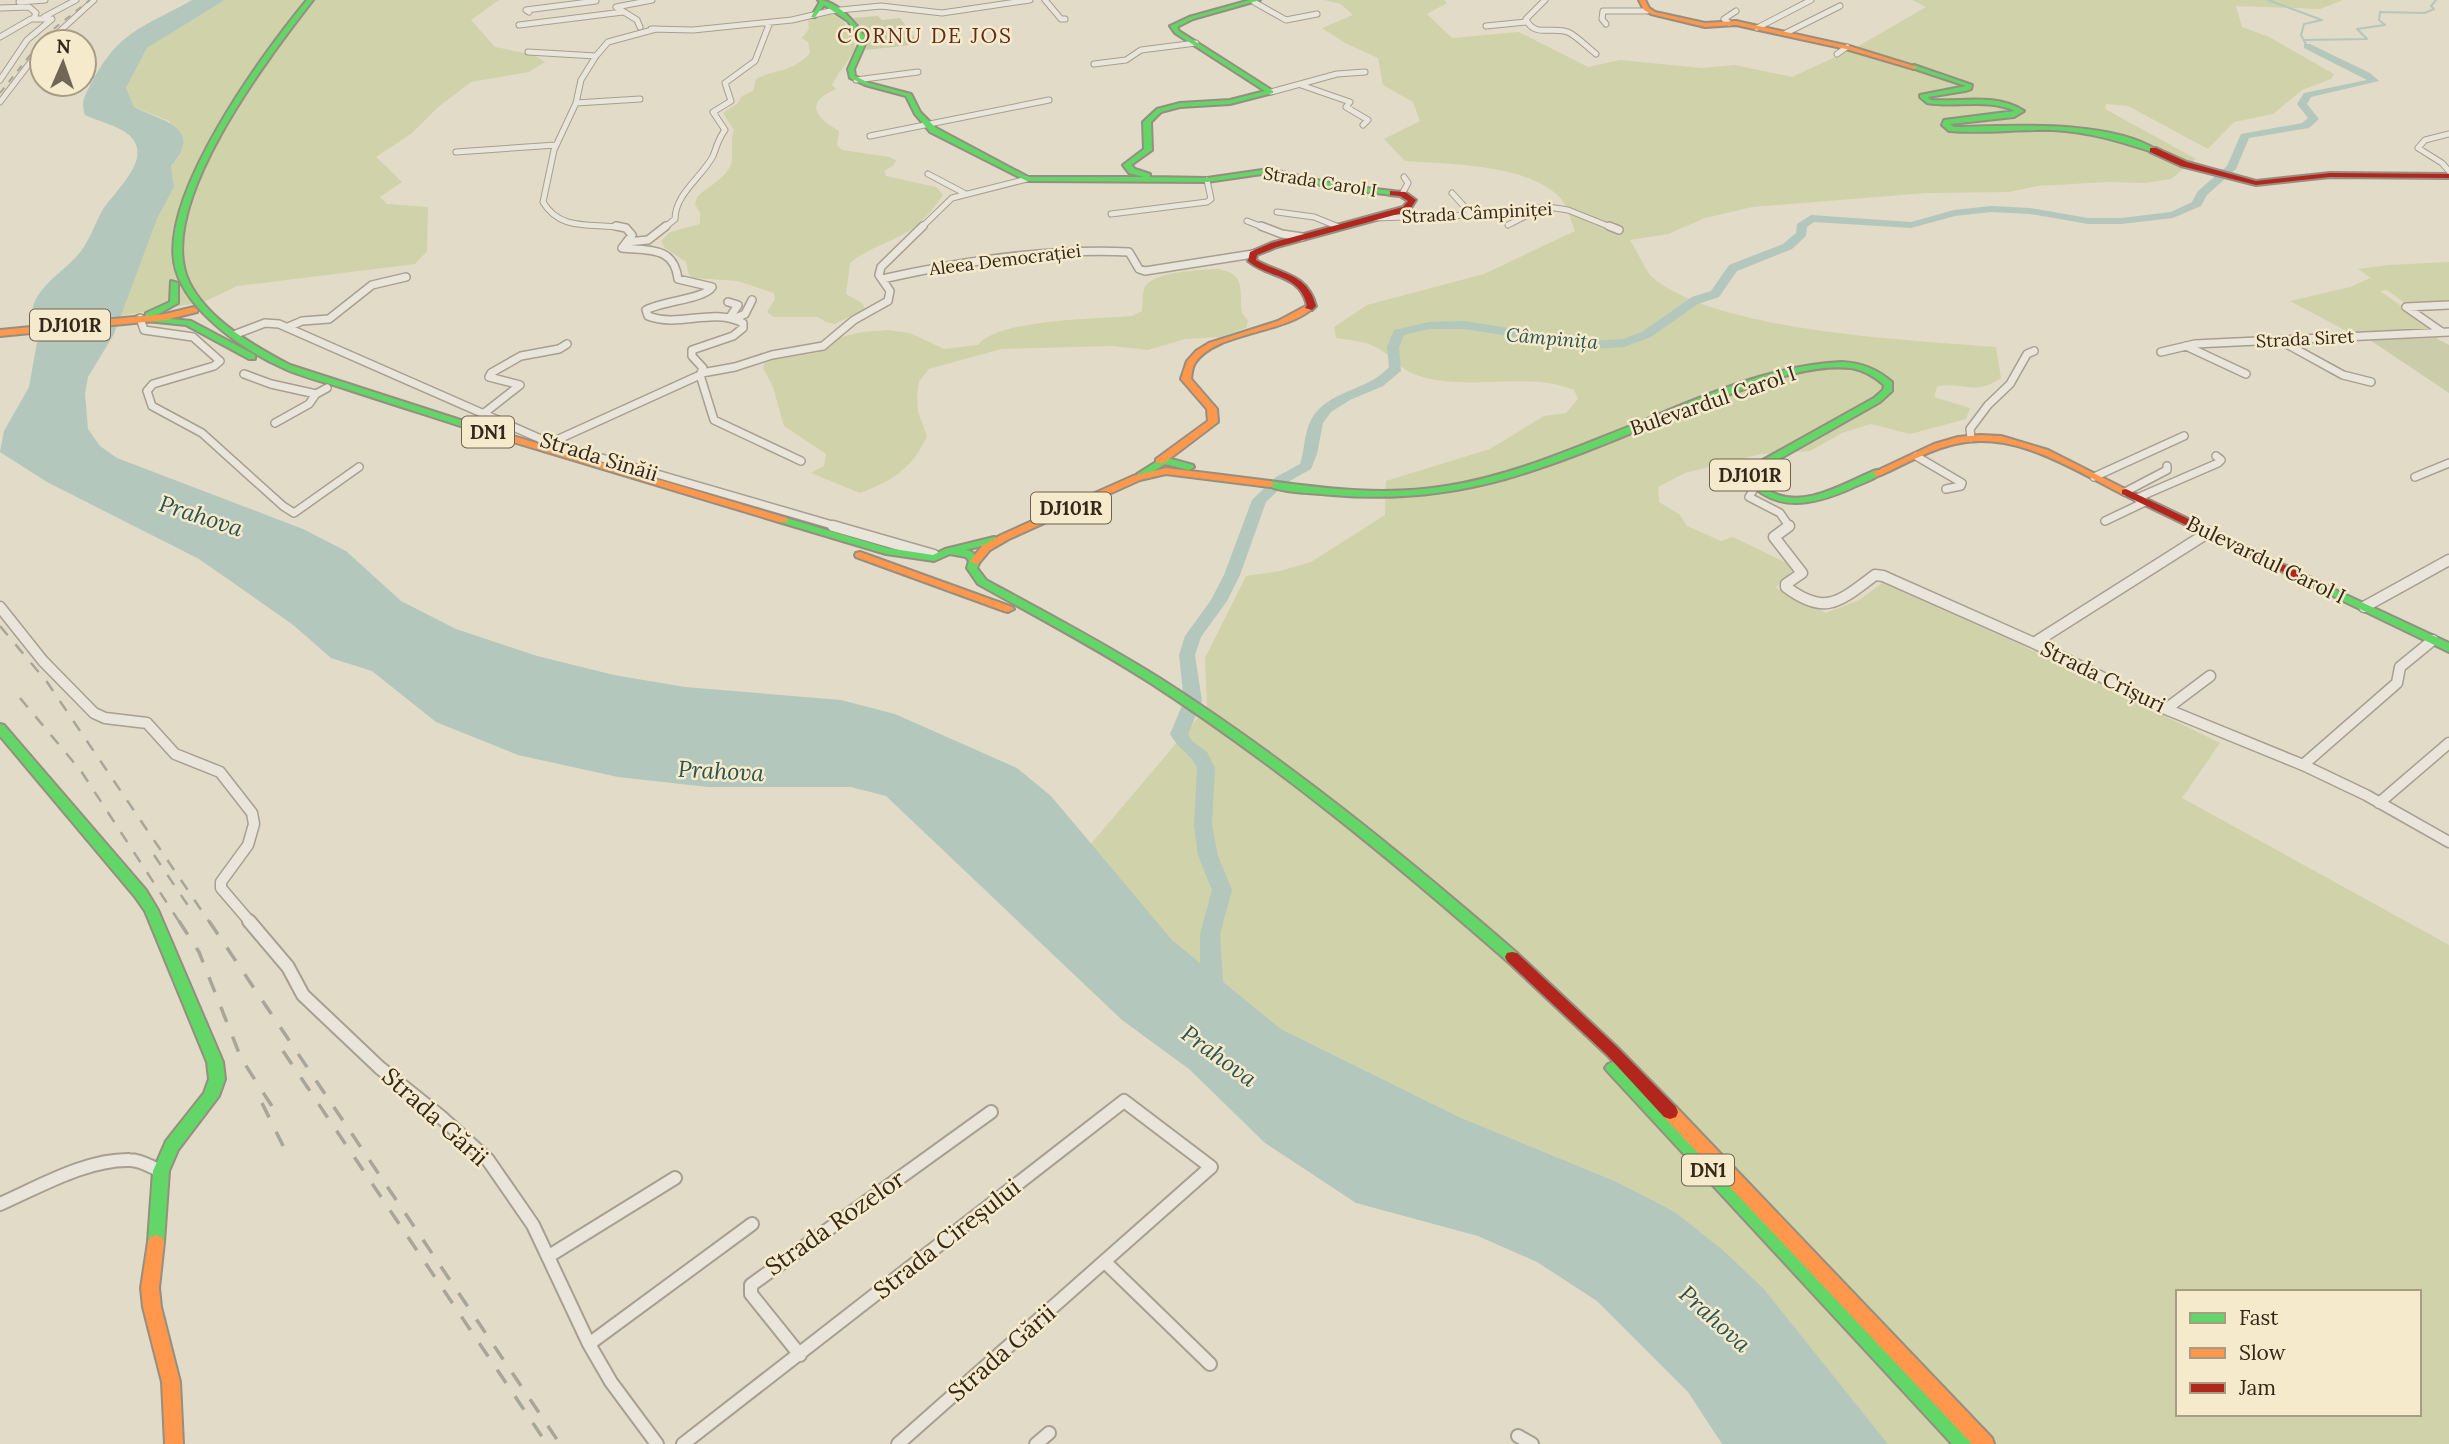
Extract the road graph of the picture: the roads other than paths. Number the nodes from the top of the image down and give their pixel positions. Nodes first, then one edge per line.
1 (45, 0) edge
2 (76, 0) edge
3 (94, 0) edge
4 (304, 0) edge
5 (310, 0) edge
6 (652, 0) edge
7 (1030, 0) edge
8 (1045, 0) edge
9 (1545, 0) edge
10 (1811, 0) edge
11 (822, 1) edge
12 (1255, 1) edge
13 (600, 2) edge
14 (1644, 3) edge
15 (0, 6) edge
16 (617, 6) junction
17 (1840, 6) dead end
18 (851, 9) junction
19 (835, 11) junction
20 (1736, 11) dead end
21 (529, 12) dead end
22 (623, 12) junction
23 (1317, 14) dead end
24 (813, 16) junction
25 (34, 18) junction
26 (46, 18) junction
27 (1065, 19) dead end
28 (770, 22) junction
29 (1526, 22) junction
30 (1729, 23) junction
31 (1606, 24) dead end
32 (519, 25) dead end
33 (1486, 26) dead end
34 (640, 27) junction
35 (1757, 27) junction
36 (63, 28) edge
37 (656, 29) junction
38 (1786, 33) junction
39 (635, 34) junction
40 (0, 37) edge
41 (1196, 43) junction
42 (528, 52) dead end
43 (1596, 54) dead end
44 (596, 56) junction
45 (1094, 64) dead end
46 (28, 65) edge
47 (918, 72) dead end
48 (1365, 72) dead end
49 (0, 80) edge
50 (856, 80) junction
51 (1301, 85) junction
52 (1270, 92) junction
53 (640, 99) dead end
54 (1049, 100) dead end
55 (0, 102) edge
56 (576, 103) junction
57 (927, 125) junction
58 (1363, 125) dead end
59 (2449, 134) edge
60 (870, 136) dead end
61 (556, 145) junction
62 (456, 152) dead end
63 (2449, 173) edge
64 (928, 174) dead end
65 (1127, 176) junction
66 (1405, 177) dead end
67 (1027, 179) junction
68 (1208, 180) junction
69 (964, 193) junction
70 (1452, 193) dead end
71 (1402, 194) junction
72 (1544, 207) junction
73 (1278, 212) dead end
74 (1111, 214) dead end
75 (1472, 215) junction
76 (1374, 218) junction
77 (1247, 221) dead end
78 (1508, 225) dead end
79 (1339, 227) junction
80 (1619, 230) dead end
81 (1302, 237) junction
82 (627, 242) junction
83 (1253, 254) junction
84 (406, 277) dead end
85 (882, 279) junction
86 (174, 283) junction
87 (752, 300) dead end
88 (728, 302) dead end
89 (2449, 305) edge
90 (200, 308) junction
91 (733, 317) junction
92 (140, 318) junction
93 (288, 327) junction
94 (0, 332) edge
95 (236, 334) junction
96 (2447, 334) edge
97 (2281, 341) junction
98 (567, 345) dead end
99 (2186, 345) junction
100 (2034, 351) dead end
101 (2161, 352) dead end
102 (252, 357) junction
103 (244, 374) dead end
104 (701, 374) junction
105 (2246, 374) dead end
106 (2371, 382) dead end
107 (321, 391) junction
108 (483, 414) junction
109 (275, 422) dead end
110 (2184, 436) dead end
111 (1971, 438) junction
112 (550, 443) junction
113 (1916, 456) junction
114 (2216, 456) dead end
115 (801, 461) dead end
116 (2449, 463) edge
117 (1167, 465) junction
118 (2167, 466) dead end
119 (359, 467) dead end
120 (2094, 477) junction
121 (2415, 477) dead end
122 (1755, 487) junction
123 (1946, 489) dead end
124 (2136, 497) junction
125 (2105, 521) dead end
126 (786, 531) junction
127 (2209, 533) junction
128 (1005, 537) junction
129 (949, 551) junction
130 (934, 560) junction
131 (2449, 560) edge
132 (974, 565) junction
133 (944, 576) junction
134 (0, 607) edge
135 (2364, 607) junction
136 (1073, 639) junction
137 (2433, 640) junction
138 (2034, 643) junction
139 (2449, 648) edge
140 (2210, 676) dead end
141 (1164, 693) junction
142 (2166, 709) junction
143 (0, 727) edge
144 (1230, 738) junction
145 (2449, 743) edge
146 (2303, 765) junction
147 (2379, 803) junction
148 (2449, 842) edge
149 (991, 1112) dead end
150 (1211, 1167) joint
151 (161, 1171) junction
152 (675, 1178) dead end
153 (0, 1204) edge
154 (752, 1224) dead end
155 (549, 1256) junction
156 (1105, 1262) junction
157 (589, 1344) junction
158 (800, 1355) junction
159 (1210, 1364) dead end
160 (1049, 1433) dead end
161 (1517, 1436) dead end
162 (174, 1444) edge
163 (657, 1444) edge
164 (684, 1444) edge
165 (898, 1444) edge
166 (1036, 1444) edge
167 (1532, 1444) edge
168 (1964, 1444) edge
169 (1985, 1444) edge

1 - 15 street
2 - 26 street
3 - 36 street
4 - 86 main road, DN1
5 - 90 main road, DN1
6 - 16 street
7 - 18 street
8 - 27 street
9 - 29 street
10 - 35 street
11 - 18 main road
11 - 19 main road
11 - 24 main road
12 - 23 street
12 - 41 main road
13 - 16 street
13 - 21 street
14 - 30 main road
14 - 31 street
15 - 25 street
16 - 22 street
17 - 38 street
18 - 19 street
19 - 24 street
19 - 50 main road
20 - 30 street
22 - 32 street
22 - 34 street
24 - 28 street
25 - 26 street
25 - 40 street
26 - 49 street
28 - 37 street
28 - 82 street
29 - 33 street
29 - 43 street
30 - 35 main road
34 - 37 street
34 - 39 street
35 - 38 main road
37 - 39 street
38 - 63 main road
39 - 44 street
41 - 45 street
41 - 52 main road
42 - 44 street
44 - 56 street
46 - 55 street
47 - 50 street
48 - 51 street
50 - 57 main road
51 - 52 street
51 - 58 street
52 - 65 main road
53 - 56 street
54 - 57 street
56 - 61 street
57 - 60 street
57 - 67 main road
59 - 63 street
61 - 62 street
61 - 82 street
64 - 69 street
65 - 67 main road
65 - 68 main road, Strada Carol I
66 - 71 street
67 - 69 street
68 - 71 main road, Strada Carol I
68 - 74 street
69 - 85 street
70 - 75 street
71 - 76 main road, Strada Carol I
72 - 75 street, Strada Câmpiniței
72 - 78 street
72 - 80 street, Strada Câmpiniței
73 - 79 street
75 - 76 street, Strada Câmpiniței
76 - 79 main road, Strada Carol I
77 - 81 street
79 - 81 main road, Strada Carol I
81 - 83 main road, Strada Carol I
82 - 91 street
83 - 85 street, Aleea Democrației
83 - 117 main road
84 - 93 street
85 - 104 street
86 - 90 main road, DN1
86 - 92 main road
87 - 91 street
88 - 91 street
89 - 96 street
90 - 92 main road, DJ101R
90 - 95 main road, DN1
90 - 102 main road, DN1
91 - 104 street
92 - 94 main road, DJ101R
92 - 102 main road
92 - 119 street
93 - 95 street, Strada Sinăii
93 - 108 street, Strada Sinăii
95 - 130 main road, DN1
96 - 97 street, Strada Siret
97 - 99 street, Strada Siret
97 - 106 street
98 - 108 street
99 - 101 street, Strada Siret
99 - 105 street
100 - 111 street
102 - 107 main road, DN1
103 - 107 street
104 - 112 street
104 - 115 street
107 - 109 street
107 - 126 main road, DN1
108 - 112 street, Strada Sinăii
110 - 120 street
111 - 113 main road, Bulevardul Carol I / DJ101R
111 - 120 main road, Bulevardul Carol I / DJ101R
112 - 130 street, Strada Sinăii
113 - 122 main road, Bulevardul Carol I / DJ101R
113 - 123 street
114 - 124 street
116 - 121 street
117 - 122 main road, Bulevardul Carol I / DJ101R
117 - 128 main road, DJ101R
118 - 124 street
120 - 124 main road, Bulevardul Carol I / DJ101R
122 - 138 street, Strada Crișuri
124 - 125 street
124 - 127 main road, Bulevardul Carol I / DJ101R
126 - 130 main road, DN1
126 - 136 main road, DN1
127 - 135 main road, Bulevardul Carol I / DJ101R
127 - 138 street
128 - 129 main road, DJ101R
128 - 132 main road, DJ101R
129 - 130 main road, DN1
129 - 132 main road, DN1
130 - 133 main road, DN1
131 - 135 street
132 - 133 main road
132 - 141 main road, DN1
133 - 136 main road, DN1
134 - 155 street, Strada Gării
135 - 137 main road, Bulevardul Carol I / DJ101R
136 - 141 main road, DN1
137 - 139 main road, Bulevardul Carol I / DJ101R
137 - 146 street
138 - 142 street, Strada Crișuri
140 - 142 street
141 - 144 main road, DN1
142 - 146 street, Strada Crișuri
143 - 151 main road
144 - 168 main road, DN1
144 - 169 main road, DN1
145 - 147 street
146 - 147 street, Strada Crișuri
147 - 148 street, Strada Crișuri
149 - 158 street, Strada Rozelor
150 - 156 street, Strada Gării
150 - 158 street, Strada Cireșului
151 - 153 street
151 - 162 main road
152 - 155 street
154 - 157 street
155 - 157 street, Strada Gării
156 - 159 street
156 - 165 street, Strada Gării
157 - 163 street, Strada Gării
158 - 164 street, Strada Cireșului
160 - 166 street
161 - 167 street

